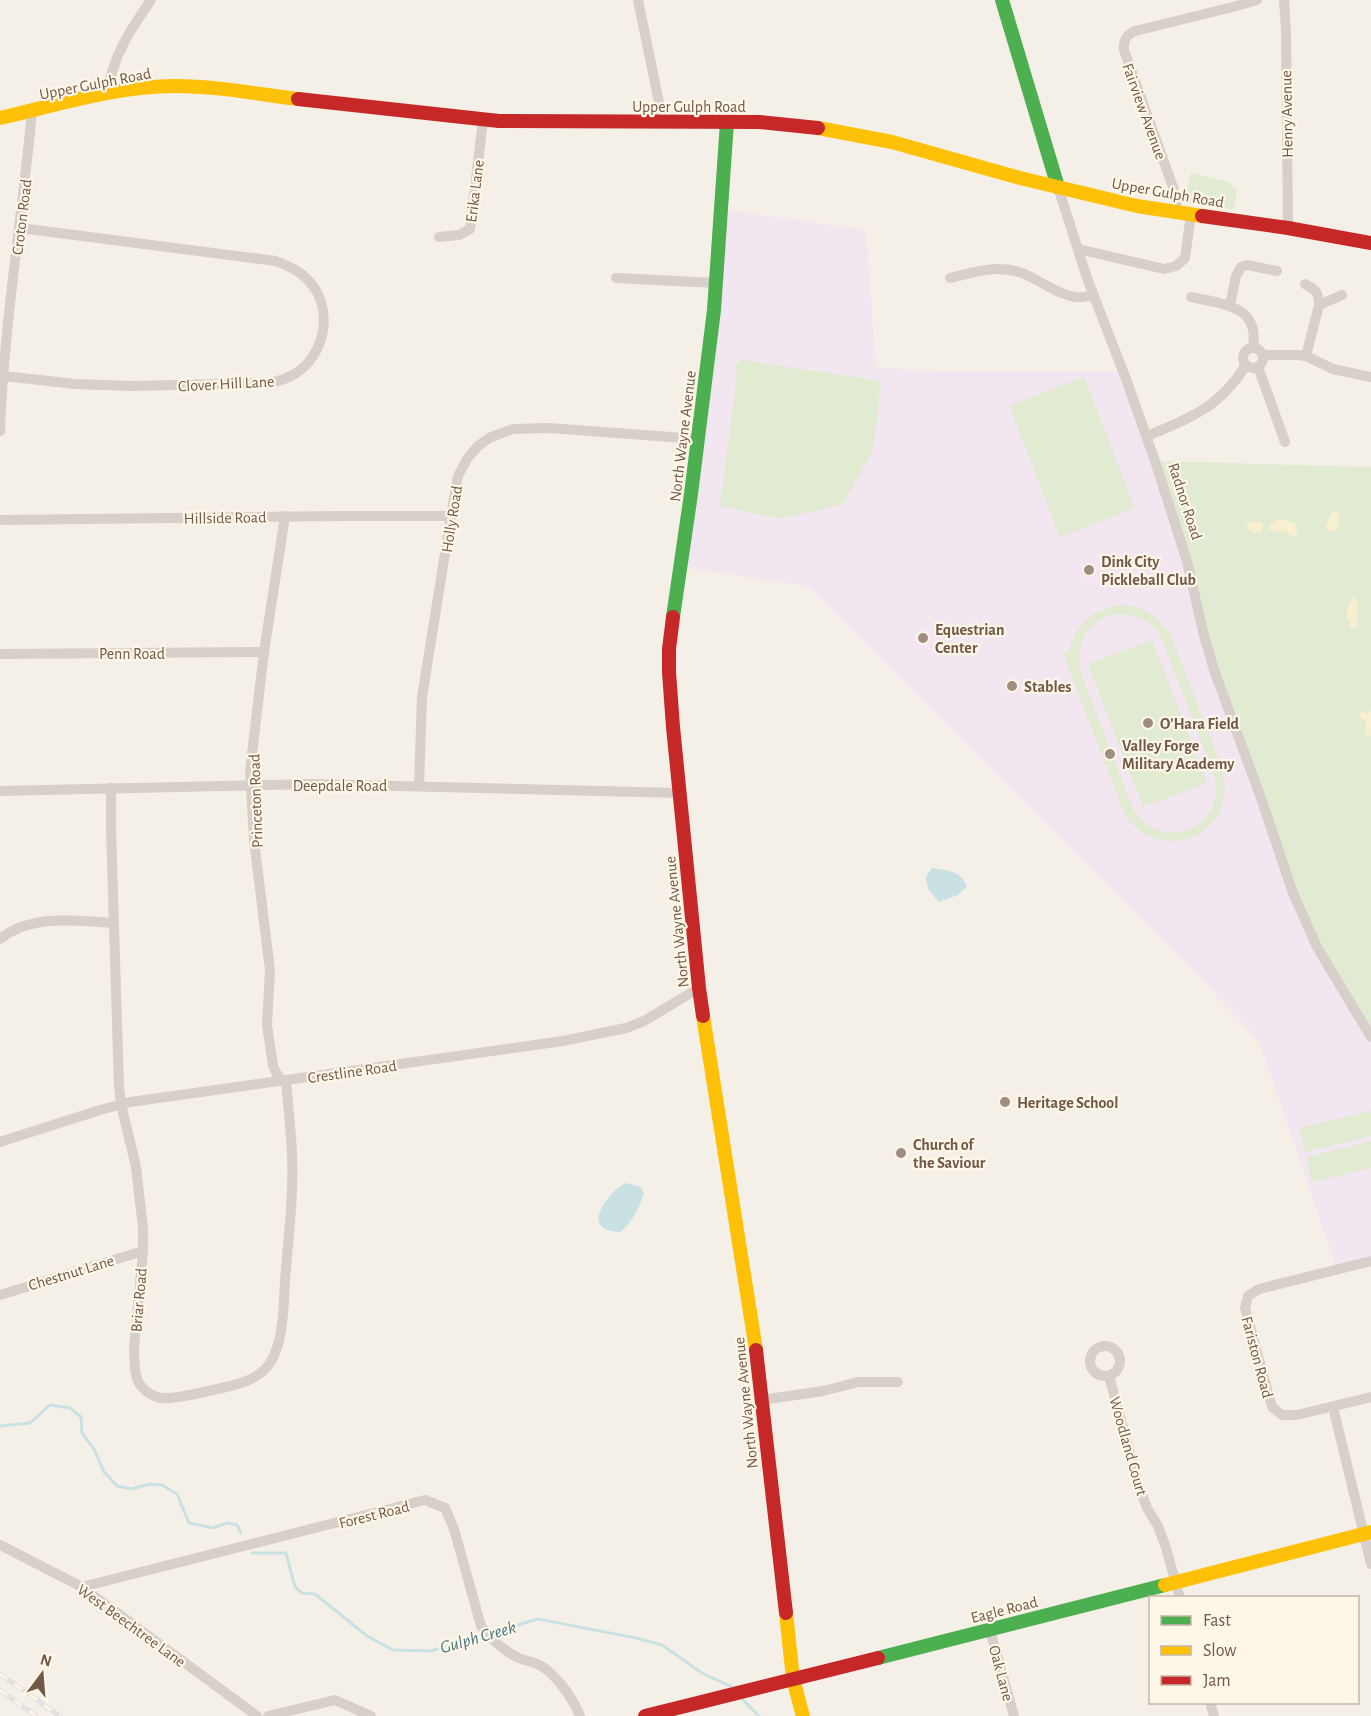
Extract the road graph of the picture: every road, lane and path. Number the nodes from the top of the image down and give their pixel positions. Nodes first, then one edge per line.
1 (151, 0) edge
2 (638, 0) edge
3 (1002, 0) edge
4 (1257, 0) edge
5 (1284, 0) edge
6 (108, 94) junction
7 (32, 112) junction
8 (0, 118) edge
9 (483, 120) junction
10 (663, 122) junction
11 (726, 122) junction
12 (1043, 136) junction
13 (1014, 176) junction
14 (1058, 187) junction
15 (1184, 214) junction
16 (20, 228) junction
17 (1288, 228) junction
18 (439, 237) dead end
19 (1371, 243) edge
20 (1078, 249) junction
21 (1277, 271) dead end
22 (616, 278) dead end
23 (950, 278) dead end
24 (716, 283) junction
25 (1305, 284) dead end
26 (0, 291) edge
27 (12, 291) junction
28 (1094, 295) junction
29 (1342, 295) dead end
30 (1191, 297) dead end
31 (1230, 305) junction
32 (1319, 305) junction
33 (1253, 347) junction
34 (1264, 355) junction
35 (1306, 356) junction
36 (1246, 365) junction
37 (1258, 367) junction
38 (4, 376) junction
39 (1371, 377) edge
40 (0, 431) edge
41 (1147, 436) junction
42 (698, 438) junction
43 (1285, 442) dead end
44 (285, 516) junction
45 (451, 516) junction
46 (0, 520) edge
47 (264, 652) junction
48 (0, 654) edge
49 (252, 786) junction
50 (419, 786) junction
51 (111, 788) junction
52 (0, 791) edge
53 (680, 793) junction
54 (114, 923) junction
55 (0, 939) edge
56 (699, 988) junction
57 (1371, 1037) edge
58 (286, 1081) junction
59 (121, 1104) junction
60 (0, 1142) edge
61 (143, 1251) junction
62 (1371, 1261) edge
63 (0, 1294) edge
64 (1108, 1376) dead end
65 (898, 1382) dead end
66 (1371, 1397) edge
67 (761, 1400) junction
68 (1333, 1407) junction
69 (1367, 1533) edge
70 (0, 1545) edge
71 (1371, 1563) edge
72 (1176, 1582) junction
73 (82, 1587) junction
74 (1180, 1596) edge
75 (990, 1630) junction
76 (793, 1679) junction
77 (257, 1716) edge
78 (268, 1716) edge
79 (370, 1716) edge
80 (580, 1716) edge
81 (645, 1716) edge
82 (803, 1716) edge
83 (1014, 1716) edge

1 - 6 street
2 - 10 street
3 - 12 street, Radnor Road
4 - 15 street, Fairview Avenue
5 - 17 street, Henry Avenue
6 - 7 street, Upper Gulph Road
6 - 9 street, Upper Gulph Road
7 - 8 street, Upper Gulph Road
7 - 16 street, Croton Road
9 - 10 street, Upper Gulph Road
9 - 18 street, Erika Lane
10 - 11 street, Upper Gulph Road
11 - 13 street, Upper Gulph Road
11 - 24 street, North Wayne Avenue
12 - 13 street
12 - 14 street, Radnor Road
13 - 14 street, Upper Gulph Road
14 - 15 street, Upper Gulph Road
14 - 20 street, Radnor Road
15 - 17 street, Upper Gulph Road
15 - 20 street
16 - 27 street, Croton Road
16 - 38 street, Clover Hill Lane
17 - 19 street, Upper Gulph Road
20 - 28 street, Radnor Road
21 - 31 street
22 - 24 street
23 - 28 street
24 - 42 street, North Wayne Avenue
25 - 32 street
26 - 27 street
27 - 38 street, Croton Road
28 - 41 street, Radnor Road
29 - 32 street
30 - 31 street
31 - 33 street
32 - 35 street
33 - 34 street
33 - 36 street
34 - 35 street
34 - 37 street
35 - 39 street
36 - 37 street
36 - 41 street
37 - 43 street
38 - 40 street, Croton Road
41 - 57 street, Radnor Road
42 - 45 street, Holly Road
42 - 53 street, North Wayne Avenue
44 - 45 street, Hillside Road
44 - 46 street, Hillside Road
44 - 47 street, Princeton Road
45 - 50 street, Holly Road
47 - 48 street, Penn Road
47 - 49 street, Princeton Road
49 - 50 street, Deepdale Road
49 - 51 street, Deepdale Road
49 - 58 street, Princeton Road
50 - 53 street, Deepdale Road
51 - 52 street, Deepdale Road
51 - 54 street, Briar Road
53 - 56 street, North Wayne Avenue
54 - 55 street
54 - 59 street, Briar Road
56 - 58 street, Crestline Road
56 - 67 street, North Wayne Avenue
58 - 59 street, Crestline Road
58 - 61 street, Briar Road
59 - 60 street, Crestline Road
59 - 61 street, Briar Road
61 - 63 street, Chestnut Lane
62 - 68 street, Fariston Road
64 - 72 street, Woodland Court
65 - 67 street
66 - 68 street, Fariston Road
67 - 76 street, North Wayne Avenue
68 - 69 street
69 - 71 street
69 - 72 street, Eagle Road
70 - 73 street, West Beechtree Lane
72 - 74 street, Woodland Court
72 - 75 street, Eagle Road
73 - 77 street, West Beechtree Lane
73 - 80 street, Forest Road
75 - 76 street, Eagle Road
75 - 83 street, Oak Lane
76 - 81 street, Eagle Road
76 - 82 street, North Wayne Avenue
78 - 79 street

